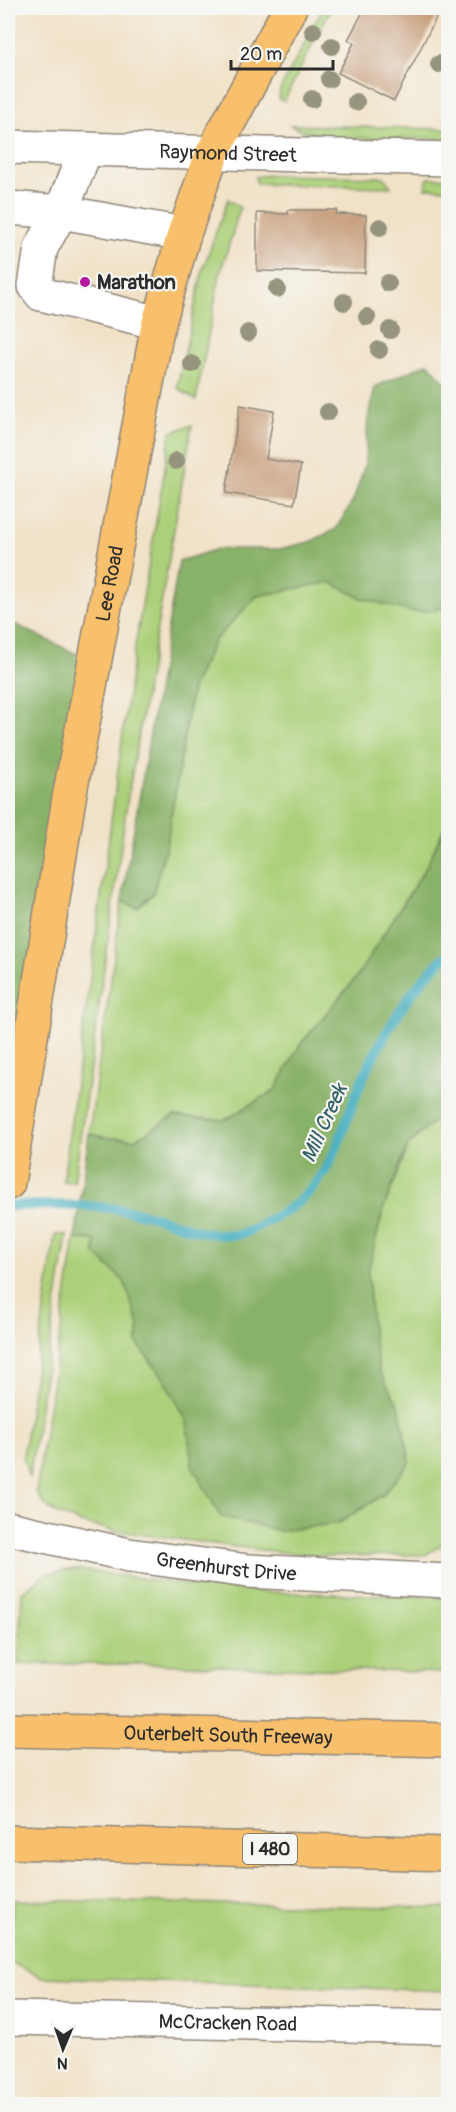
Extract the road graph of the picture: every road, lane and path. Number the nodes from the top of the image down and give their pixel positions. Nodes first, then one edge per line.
1 (290, 8) edge
2 (8, 147) edge
3 (86, 149) junction
4 (212, 154) junction
5 (448, 159) edge
6 (8, 208) edge
7 (61, 212) junction
8 (184, 234) junction
9 (159, 323) junction
10 (8, 1184) edge
11 (8, 1528) edge
12 (448, 1581) edge
13 (8, 1730) edge
14 (448, 1740) edge
15 (8, 1842) edge
16 (448, 1854) edge
17 (8, 2018) edge
18 (448, 2027) edge

1 - 4 main road, Lee Road
2 - 3 street, Raymond Street
3 - 4 street, Raymond Street
3 - 7 street
4 - 5 street, Raymond Street
4 - 8 main road, Lee Road
6 - 7 street
7 - 8 street
7 - 9 street
8 - 9 main road, Lee Road
9 - 10 main road, Lee Road
11 - 12 street, Greenhurst Drive
13 - 14 main road, Outerbelt South Freeway
15 - 16 main road, I 480
17 - 18 street, McCracken Road

